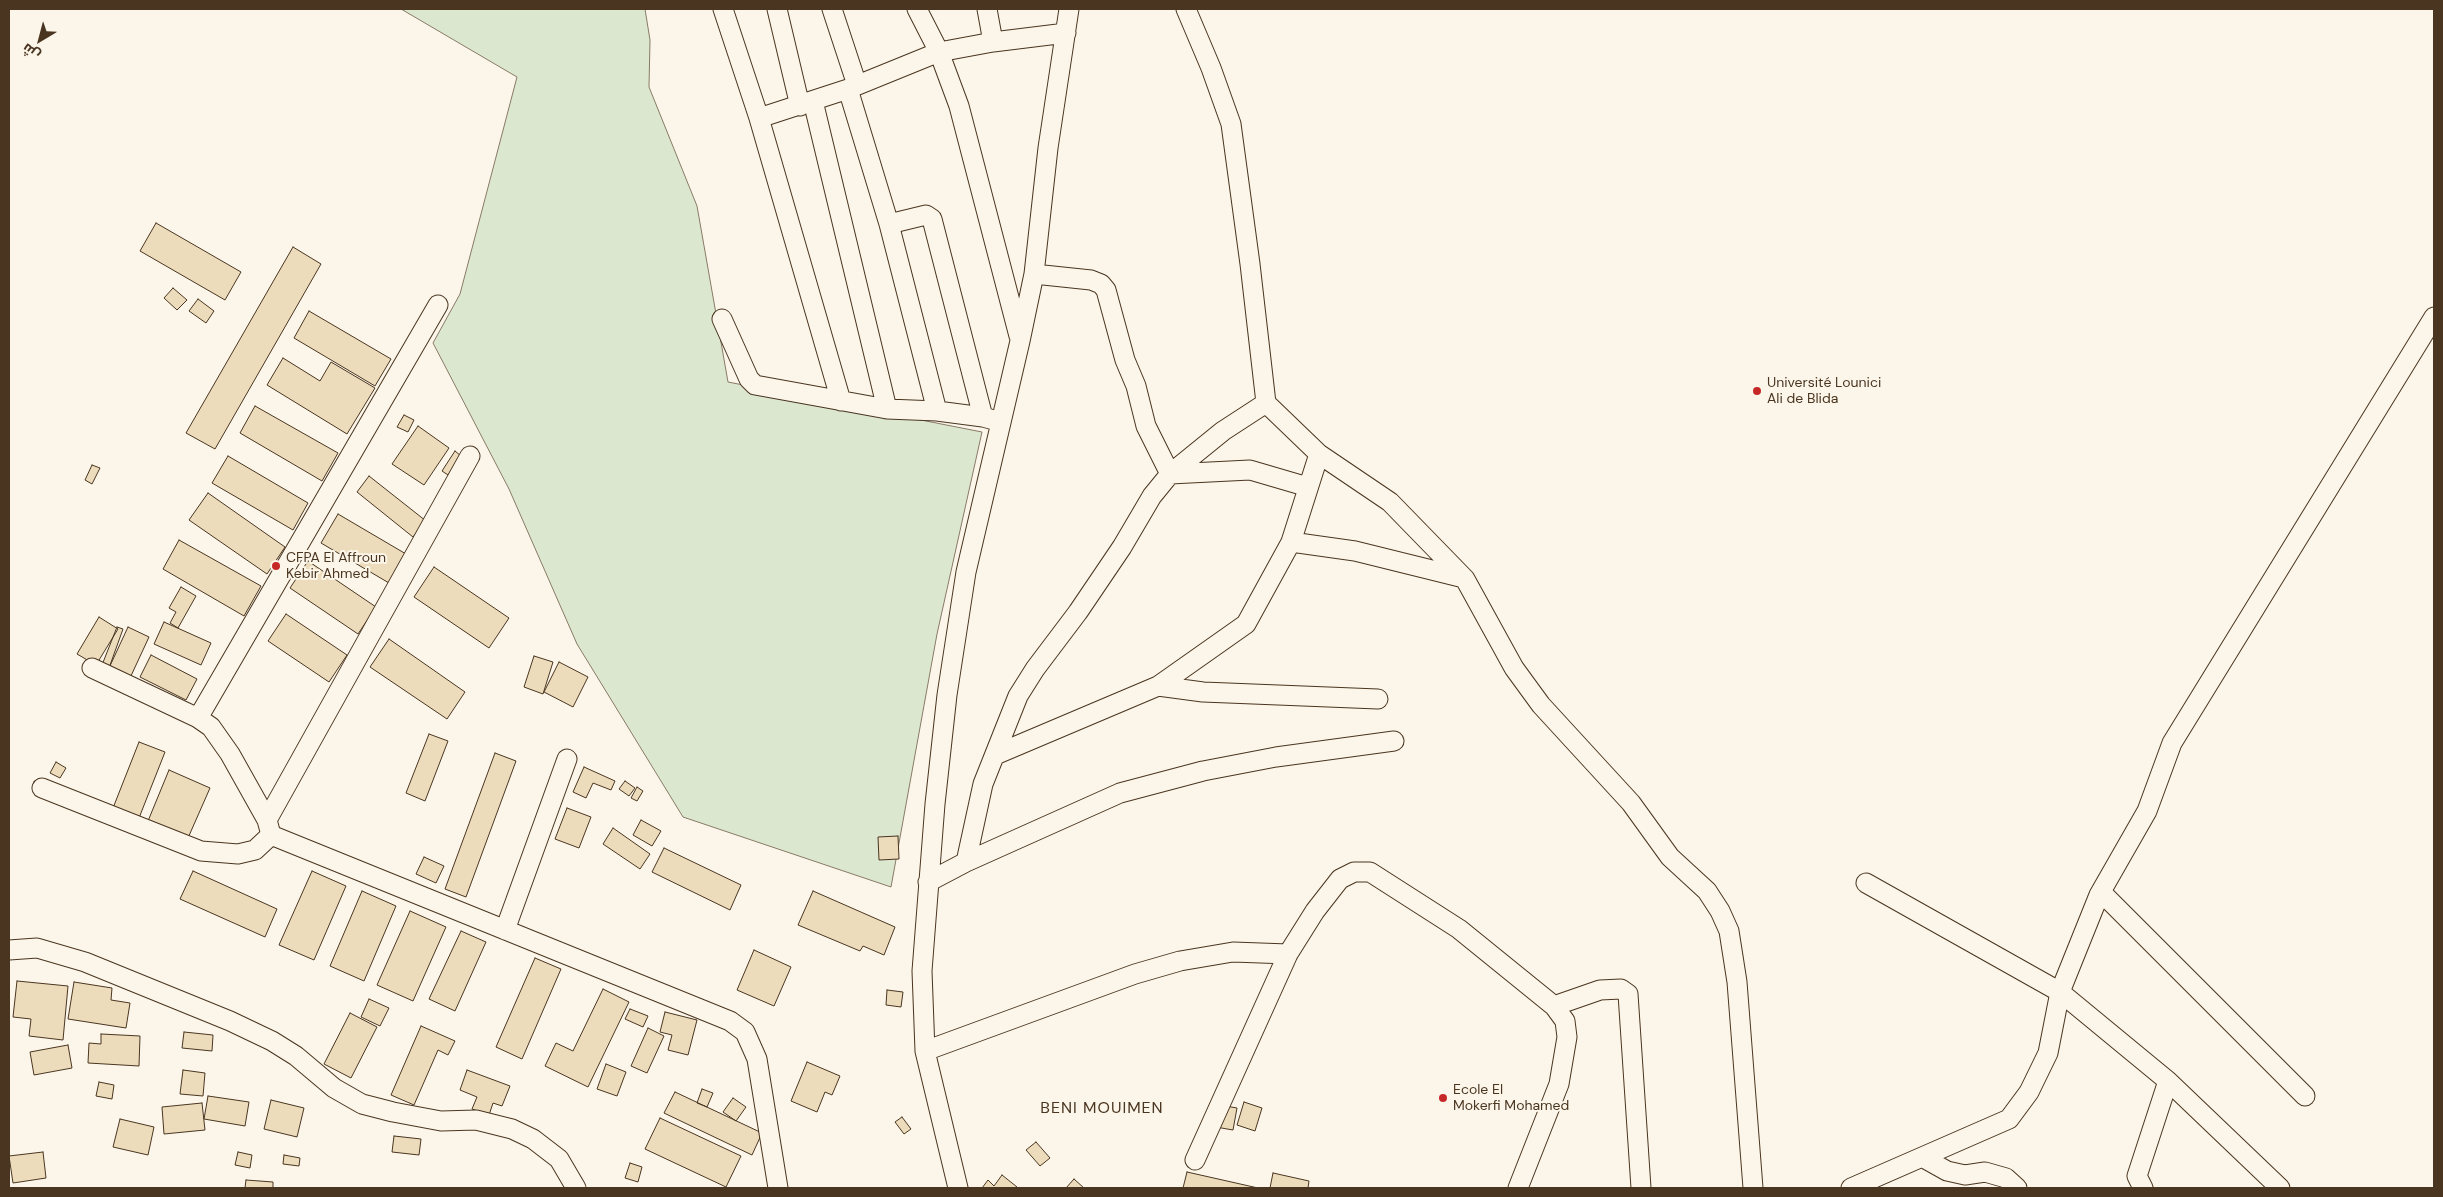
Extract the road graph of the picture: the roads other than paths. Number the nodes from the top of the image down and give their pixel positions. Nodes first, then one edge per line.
1 (724, 9) edge
2 (776, 9) edge
3 (832, 9) edge
4 (917, 9) edge
5 (987, 9) edge
6 (1069, 9) edge
7 (1186, 9) edge
8 (1066, 33) junction
9 (993, 42) junction
10 (939, 52) junction
11 (852, 87) junction
12 (806, 104) junction
13 (759, 118) junction
14 (889, 224) junction
15 (1034, 274) junction
16 (438, 305) dead end
17 (2434, 317) edge
18 (722, 319) dead end
19 (1020, 341) junction
20 (841, 401) junction
21 (1266, 403) junction
22 (886, 409) junction
23 (937, 411) junction
24 (983, 417) junction
25 (1001, 422) junction
26 (1319, 454) junction
27 (470, 456) dead end
28 (1170, 474) junction
29 (1308, 487) junction
30 (1291, 542) junction
31 (1465, 579) junction
32 (92, 668) dead end
33 (1158, 686) junction
34 (1378, 699) dead end
35 (198, 718) junction
36 (1394, 742) dead end
37 (995, 755) junction
38 (568, 759) dead end
39 (42, 788) dead end
40 (269, 827) junction
41 (966, 862) junction
42 (928, 882) junction
43 (1866, 883) dead end
44 (2101, 892) junction
45 (505, 930) junction
46 (9, 950) edge
47 (1288, 954) junction
48 (2060, 992) junction
49 (1554, 1006) junction
50 (925, 1051) junction
51 (2168, 1081) junction
52 (2305, 1096) dead end
53 (1922, 1157) junction
54 (1195, 1160) dead end
55 (576, 1188) edge
56 (778, 1188) edge
57 (958, 1188) edge
58 (1518, 1188) edge
59 (1641, 1188) edge
60 (1753, 1188) edge
61 (1851, 1188) edge
62 (2016, 1188) edge
63 (2143, 1188) edge
64 (2280, 1188) edge

1 - 13 street
2 - 12 street
3 - 11 street
4 - 10 street
5 - 9 street
6 - 8 street
7 - 21 street
8 - 9 street
8 - 15 street
9 - 10 street
10 - 11 street
10 - 19 street
11 - 12 street
11 - 14 street
12 - 13 street
12 - 22 street
13 - 20 street
14 - 23 street
14 - 24 street
15 - 19 street
15 - 28 street
16 - 35 street
17 - 44 street
18 - 20 street
19 - 25 street
20 - 22 street
21 - 26 street
21 - 28 street
22 - 23 street
23 - 24 street
24 - 25 street
25 - 42 street
26 - 29 street
26 - 31 street
27 - 40 street
28 - 29 street
28 - 37 street
29 - 30 street
30 - 31 street
30 - 33 street
31 - 60 street
32 - 35 street
33 - 34 street
33 - 37 street
35 - 40 street
36 - 41 street
37 - 41 street
38 - 45 street
39 - 40 street
40 - 45 street
41 - 42 street
42 - 50 street
43 - 48 street
44 - 48 street
44 - 52 street
45 - 56 street
46 - 55 street
47 - 49 street
47 - 50 street
47 - 54 street
48 - 51 street
48 - 53 street
49 - 58 street
49 - 59 street
50 - 57 street
51 - 63 street
51 - 64 street
53 - 61 street
53 - 62 street

